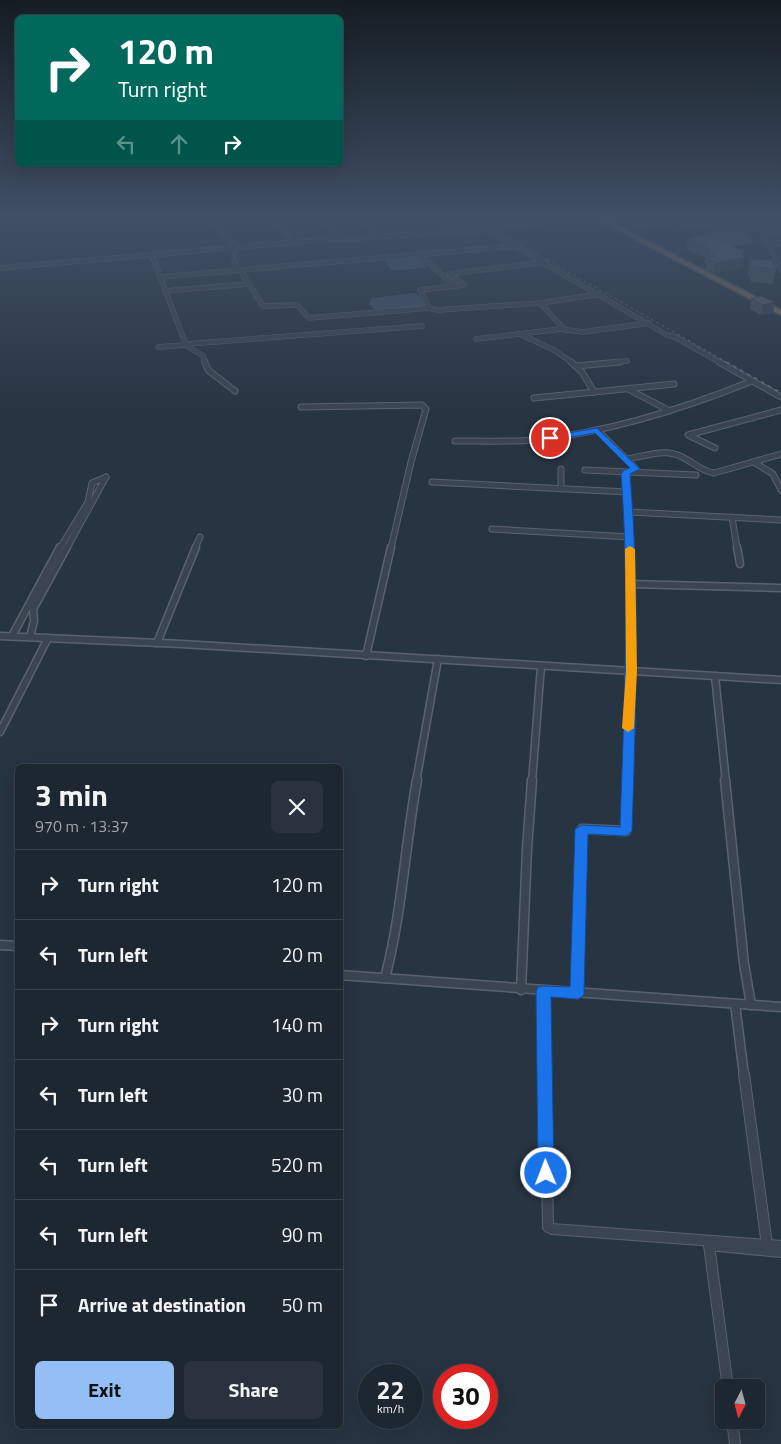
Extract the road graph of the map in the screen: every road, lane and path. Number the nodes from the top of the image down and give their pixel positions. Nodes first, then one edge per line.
1 (163, 282) edge
2 (450, 282) edge
3 (460, 282) edge
4 (580, 282) edge
5 (722, 282) edge
6 (248, 284) joint
7 (454, 286) junction
8 (166, 291) junction
9 (600, 294) junction
10 (540, 303) junction
11 (429, 308) junction
12 (781, 313) edge
13 (650, 323) junction
14 (422, 326) dead end
15 (564, 329) junction
16 (518, 333) junction
17 (476, 339) dead end
18 (186, 345) junction
19 (158, 348) dead end
20 (627, 361) dead end
21 (576, 366) junction
22 (752, 380) junction
23 (674, 384) dead end
24 (628, 389) junction
25 (235, 391) dead end
26 (594, 392) junction
27 (781, 397) edge
28 (534, 398) dead end
29 (300, 408) dead end
30 (781, 410) edge
31 (670, 411) junction
32 (597, 430) junction
33 (455, 441) dead end
34 (715, 448) dead end
35 (781, 454) edge
36 (628, 459) junction
37 (754, 462) junction
38 (561, 469) dead end
39 (584, 470) dead end
40 (627, 472) junction
41 (696, 475) dead end
42 (432, 482) dead end
43 (561, 489) junction
44 (781, 490) edge
45 (627, 492) junction
46 (629, 512) junction
47 (732, 517) junction
48 (781, 520) edge
49 (492, 529) dead end
50 (200, 537) dead end
51 (630, 537) junction
52 (740, 564) dead end
53 (630, 584) junction
54 (781, 588) edge
55 (0, 636) edge
56 (12, 636) junction
57 (30, 637) junction
58 (48, 638) junction
59 (157, 643) junction
60 (366, 656) junction
61 (438, 659) junction
62 (541, 666) junction
63 (631, 671) junction
64 (715, 676) junction
65 (781, 680) edge
66 (0, 732) edge
67 (0, 945) edge
68 (15, 946) edge
69 (343, 975) edge
70 (385, 978) junction
71 (521, 990) junction
72 (543, 991) junction
73 (577, 994) junction
74 (735, 1004) junction
75 (751, 1005) junction
76 (781, 1007) edge
77 (767, 1245) junction
78 (781, 1246) edge
79 (781, 1252) edge
80 (727, 1379) edge
81 (734, 1429) edge
82 (736, 1444) edge

1 - 8 street
2 - 7 street
3 - 7 street
4 - 9 street
5 - 12 highway
6 - 8 street
6 - 11 street
7 - 11 street
8 - 18 street
9 - 10 street
9 - 13 street
10 - 11 street
10 - 15 street
13 - 15 street
13 - 22 street
14 - 18 street
15 - 16 street
16 - 17 street
16 - 21 street
18 - 19 street
18 - 25 street
20 - 21 street
21 - 26 street
22 - 27 street
22 - 31 street
23 - 24 street
24 - 26 street
24 - 31 street
26 - 28 street
29 - 60 street
30 - 34 street
31 - 32 street
32 - 33 street
32 - 36 street
35 - 37 street
36 - 37 street
36 - 40 street
37 - 44 street
38 - 43 street
39 - 40 street
40 - 41 street
40 - 45 street
42 - 43 street
43 - 45 street
45 - 46 street
46 - 47 street
46 - 51 street
47 - 48 street
47 - 52 street
49 - 51 street
50 - 59 street
51 - 53 street
53 - 54 street
53 - 63 street
55 - 56 street
56 - 57 street
56 - 57 street
57 - 58 street
58 - 59 street
58 - 66 street
59 - 60 street
60 - 61 street
61 - 62 street
61 - 70 street
62 - 63 street
62 - 71 street
63 - 64 street
63 - 73 street
64 - 65 street
64 - 75 street
67 - 68 street
69 - 70 street
70 - 71 street
71 - 72 street
72 - 73 street
72 - 77 street
73 - 74 street
74 - 75 street
74 - 77 street
75 - 76 street
77 - 78 street
79 - 80 street
81 - 82 street

